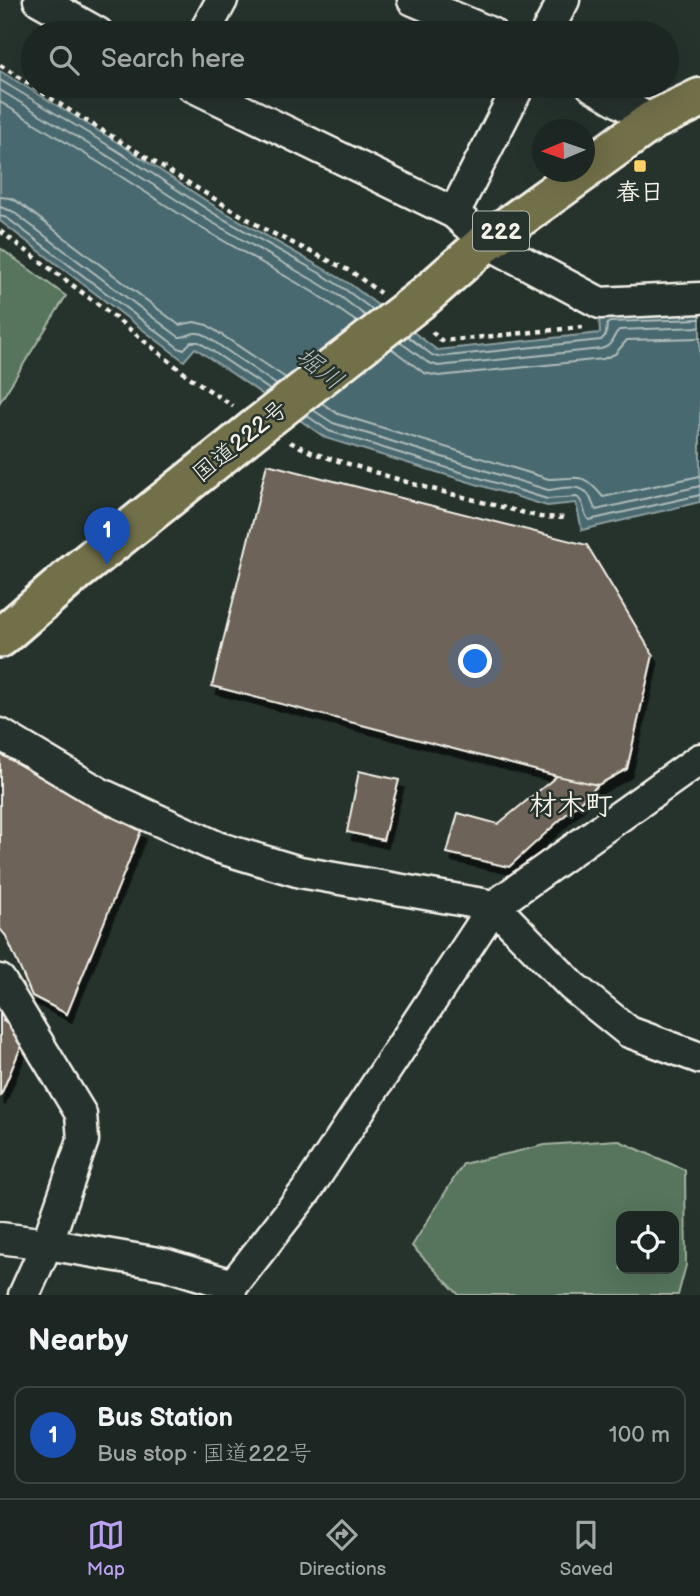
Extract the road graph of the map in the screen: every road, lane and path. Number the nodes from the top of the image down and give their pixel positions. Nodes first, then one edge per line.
1 (39, 0) edge
2 (222, 0) edge
3 (414, 0) edge
4 (564, 0) edge
5 (76, 21) edge
6 (211, 21) edge
7 (463, 21) edge
8 (553, 21) edge
9 (0, 65) edge
10 (21, 79) edge
11 (51, 98) edge
12 (217, 98) edge
13 (513, 98) edge
14 (613, 98) edge
15 (700, 98) edge
16 (652, 121) junction
17 (595, 163) edge
18 (569, 182) edge
19 (454, 212) junction
20 (486, 242) junction
21 (700, 298) edge
22 (415, 304) junction
23 (591, 326) dead end
24 (0, 638) edge
25 (0, 734) edge
26 (700, 760) edge
27 (494, 906) junction
28 (0, 980) edge
29 (700, 1058) edge
30 (0, 1238) edge
31 (47, 1244) junction
32 (231, 1290) edge
33 (24, 1295) edge

1 - 5 street
2 - 6 street
3 - 7 street
4 - 8 street
9 - 10 path
11 - 22 path
12 - 19 street
13 - 19 street
14 - 16 street
15 - 16 highway, 国道222号 / 222
16 - 17 highway, 国道222号 / 222
18 - 20 highway, 国道222号 / 222
19 - 20 street
20 - 21 street
20 - 22 highway, 国道222号 / 222
22 - 23 path
22 - 24 highway, 国道222号 / 222, bridge
25 - 27 street
26 - 27 street
27 - 29 street
27 - 32 street
28 - 31 street
30 - 31 street
31 - 32 street
31 - 33 street

